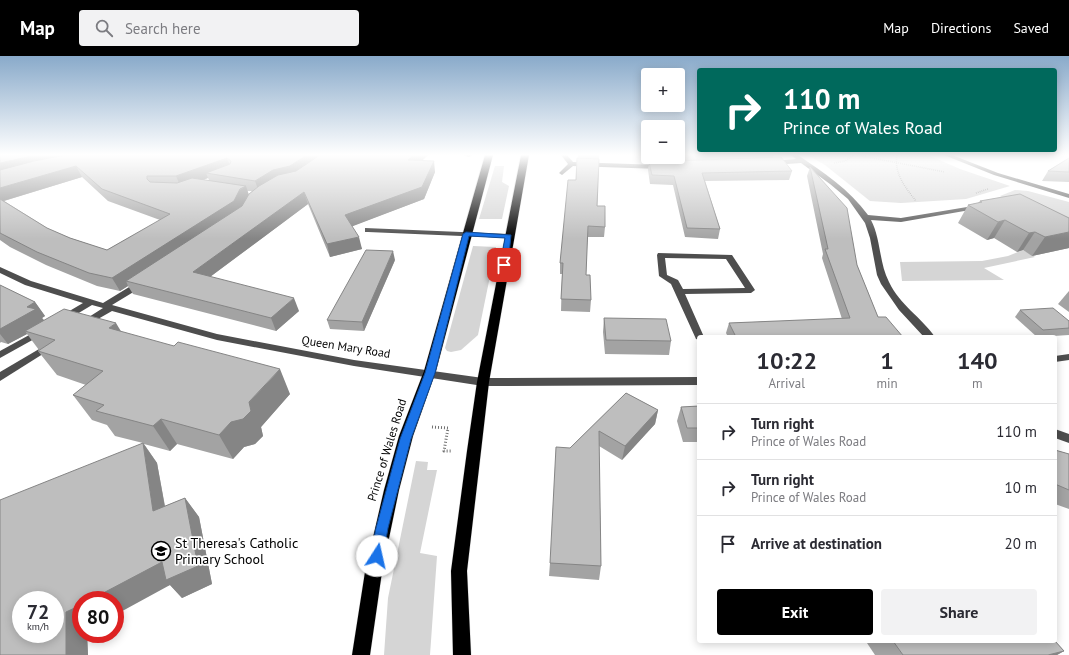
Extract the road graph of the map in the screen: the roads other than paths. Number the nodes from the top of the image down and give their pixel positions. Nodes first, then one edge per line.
1 (481, 183) edge
2 (519, 183) edge
3 (834, 183) edge
4 (1026, 183) edge
5 (1069, 196) edge
6 (970, 208) edge
7 (866, 217) junction
8 (368, 230) dead end
9 (466, 234) junction
10 (509, 236) junction
11 (0, 270) edge
12 (149, 278) edge
13 (680, 292) junction
14 (91, 302) junction
15 (107, 307) junction
16 (74, 330) edge
17 (698, 335) edge
18 (928, 335) edge
19 (61, 339) edge
20 (0, 355) edge
21 (1069, 357) edge
22 (1057, 359) edge
23 (430, 373) junction
24 (0, 377) edge
25 (697, 381) edge
26 (483, 382) junction
27 (1057, 434) edge
28 (1069, 439) edge
29 (361, 655) edge
30 (462, 655) edge

1 - 9 highway, Prince of Wales Road
2 - 10 highway
3 - 7 street
4 - 5 street
6 - 7 street
7 - 18 street
8 - 9 street
9 - 10 street
9 - 23 highway, Prince of Wales Road
10 - 26 highway
11 - 14 street, Queen Mary Road
12 - 15 street
13 - 13 street
13 - 17 street
14 - 15 street, Queen Mary Road
14 - 20 street
15 - 16 street
15 - 23 street, Queen Mary Road
19 - 24 street
21 - 22 street
23 - 26 street, Queen Mary Road
23 - 29 highway, Prince of Wales Road
25 - 26 street, Queen Mary Road
26 - 30 highway
27 - 28 street

